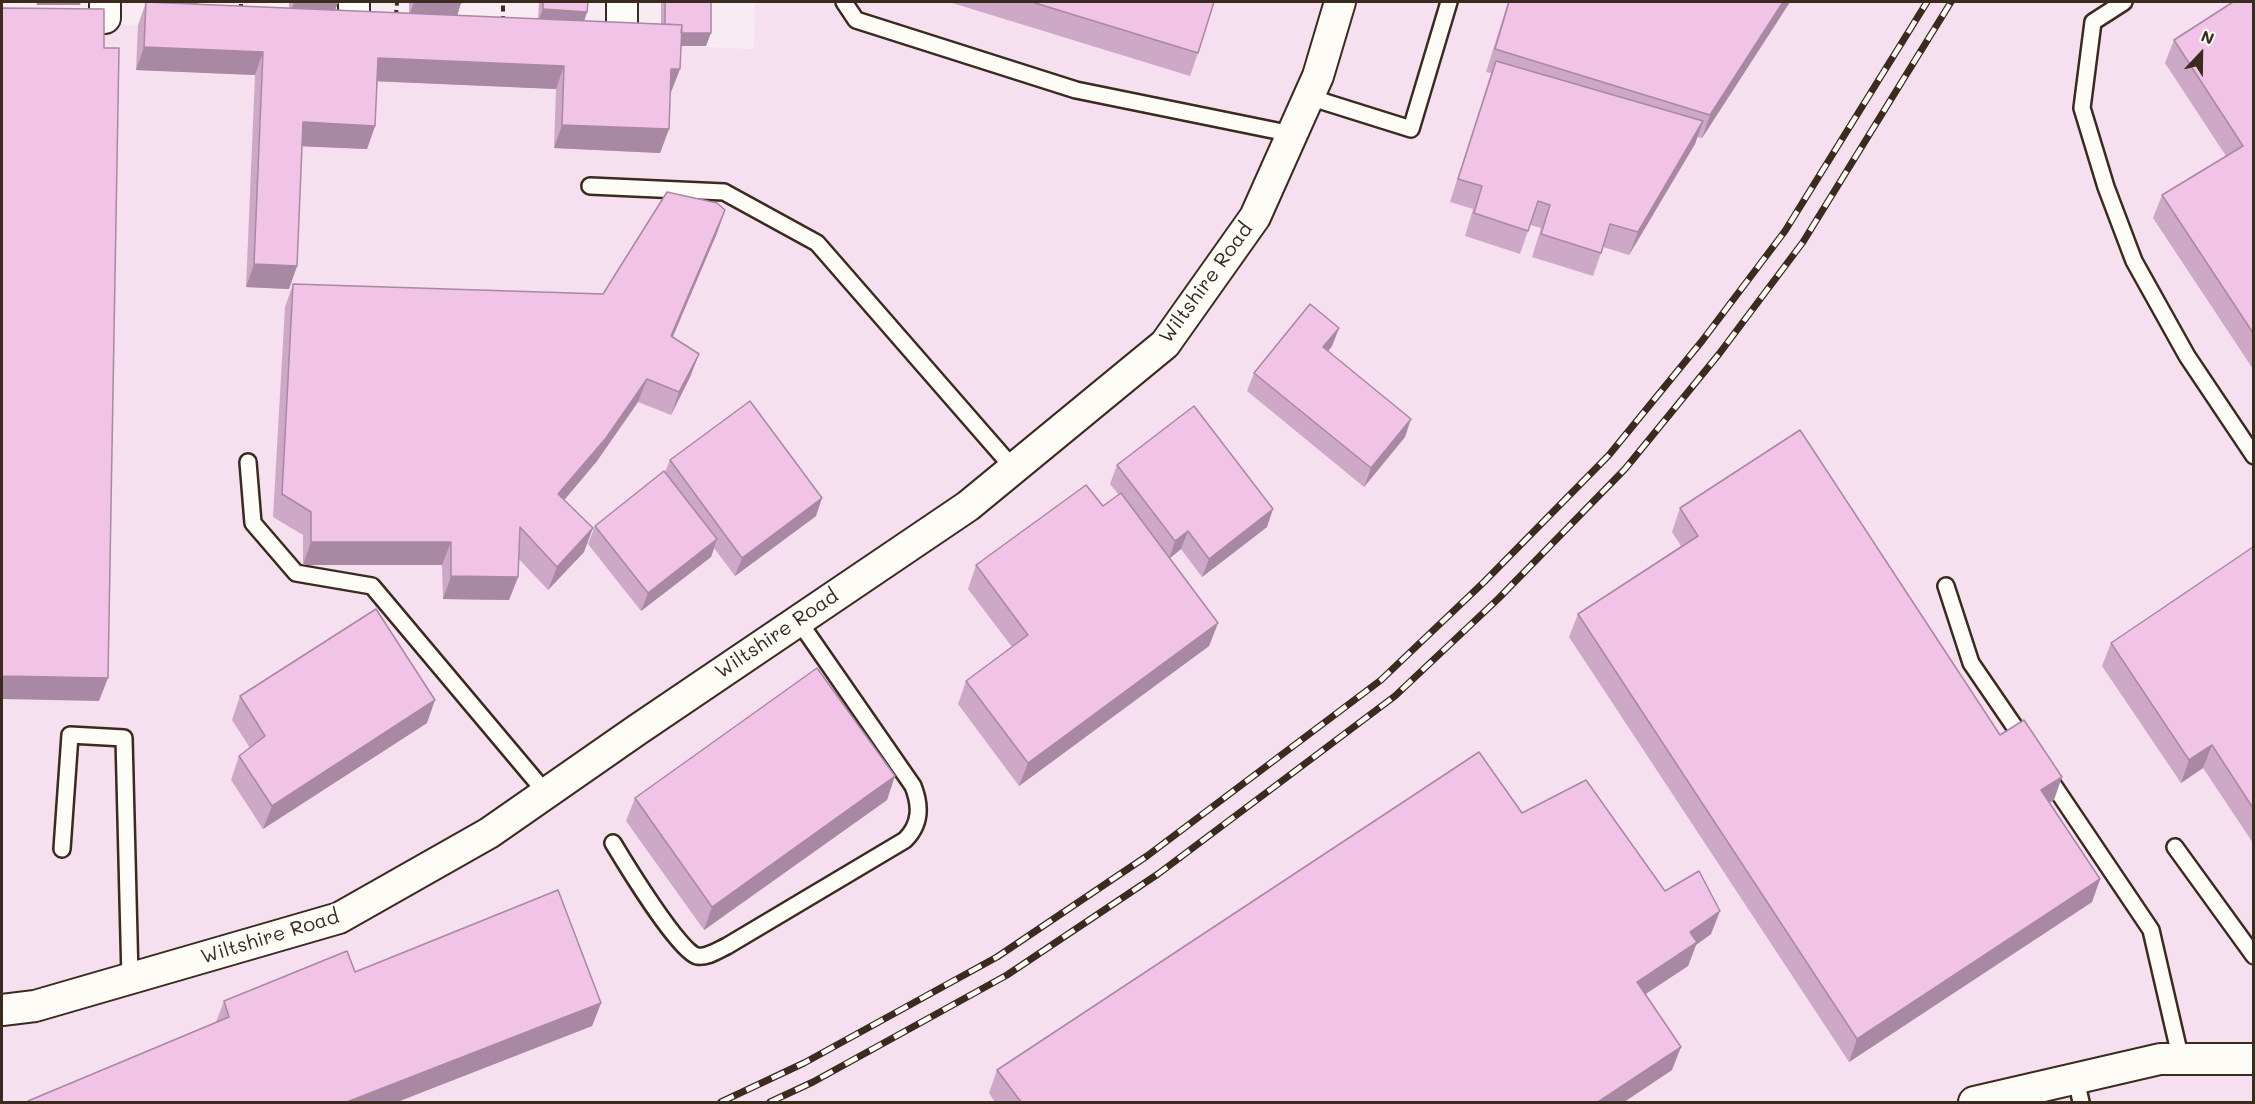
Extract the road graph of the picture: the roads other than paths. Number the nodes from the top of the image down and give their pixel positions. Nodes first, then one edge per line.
1 (622, 2) edge
2 (844, 2) edge
3 (1340, 2) edge
4 (1449, 2) edge
5 (2124, 2) edge
6 (622, 38) edge
7 (1309, 97) junction
8 (1292, 134) junction
9 (590, 186) dead end
10 (2253, 456) edge
11 (248, 462) dead end
12 (1014, 469) junction
13 (1946, 586) dead end
14 (798, 620) junction
15 (546, 793) junction
16 (613, 843) dead end
17 (2175, 847) dead end
18 (62, 849) dead end
19 (2253, 956) edge
20 (130, 978) junction
21 (2, 1010) edge
22 (2253, 1059) edge
23 (2181, 1060) junction
24 (2079, 1091) edge
25 (1974, 1102) edge

1 - 6 street
2 - 8 lane
3 - 7 street, Wiltshire Road
4 - 7 lane
5 - 10 lane
7 - 8 street, Wiltshire Road
8 - 12 street, Wiltshire Road
9 - 12 lane
11 - 15 lane
12 - 14 street, Wiltshire Road
13 - 23 lane
14 - 15 street, Wiltshire Road
14 - 16 lane
15 - 20 street, Wiltshire Road
17 - 19 lane
18 - 20 lane
20 - 21 street, Wiltshire Road
22 - 23 street
23 - 24 street
24 - 25 street

